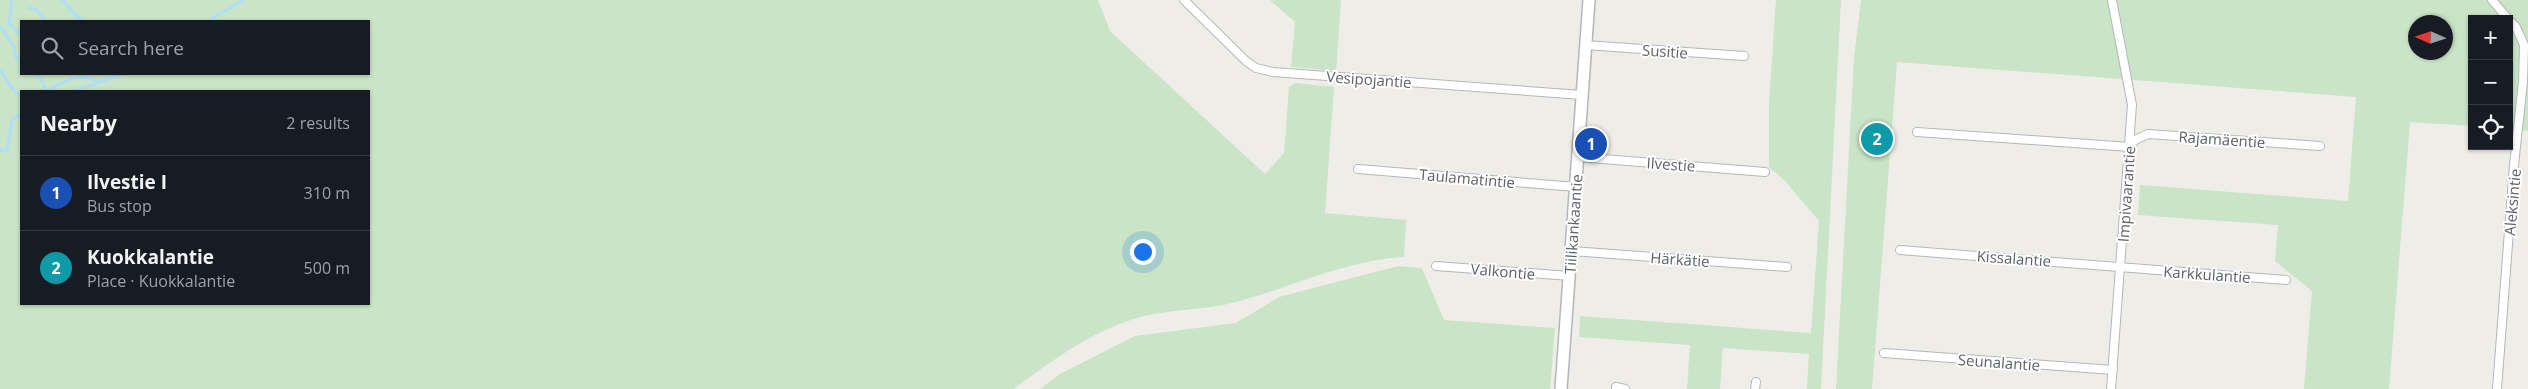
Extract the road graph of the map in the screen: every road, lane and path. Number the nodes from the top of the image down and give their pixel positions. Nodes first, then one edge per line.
1 (1184, 0) edge
2 (1589, 0) edge
3 (2112, 0) edge
4 (2492, 0) edge
5 (2505, 15) edge
6 (2513, 24) edge
7 (1585, 45) junction
8 (1744, 56) dead end
9 (1582, 95) junction
10 (1917, 132) dead end
11 (2320, 146) dead end
12 (2130, 147) junction
13 (1578, 157) junction
14 (1358, 169) dead end
15 (1765, 172) dead end
16 (1576, 187) junction
17 (1900, 250) dead end
18 (1572, 251) junction
19 (1436, 266) dead end
20 (1787, 267) dead end
21 (2124, 267) junction
22 (1570, 276) junction
23 (2286, 280) dead end
24 (1884, 353) dead end
25 (2113, 370) junction
26 (1616, 386) dead end
27 (1561, 389) edge
28 (1625, 389) edge
29 (2111, 389) edge
30 (2497, 389) edge

1 - 9 street, Vesipojantie
2 - 7 street, Tiilikankaantie
3 - 12 street, Impivaarantie
4 - 5 street, Aleksintie
6 - 30 street, Aleksintie
7 - 8 street, Susitie
7 - 9 street, Tiilikankaantie
9 - 13 street, Tiilikankaantie
10 - 12 street
11 - 12 street, Rajamäentie
12 - 21 street, Impivaarantie
13 - 15 street, Ilvestie
13 - 16 street, Tiilikankaantie
14 - 16 street, Taulamatintie
16 - 18 street, Tiilikankaantie
17 - 21 street, Kissalantie
18 - 20 street, Härkätie
18 - 22 street, Tiilikankaantie
19 - 22 street, Valkontie
21 - 23 street, Karkkulantie
21 - 25 street, Impivaarantie
22 - 27 street, Tiilikankaantie
24 - 25 street, Seunalantie
25 - 29 street, Impivaarantie
26 - 28 street

